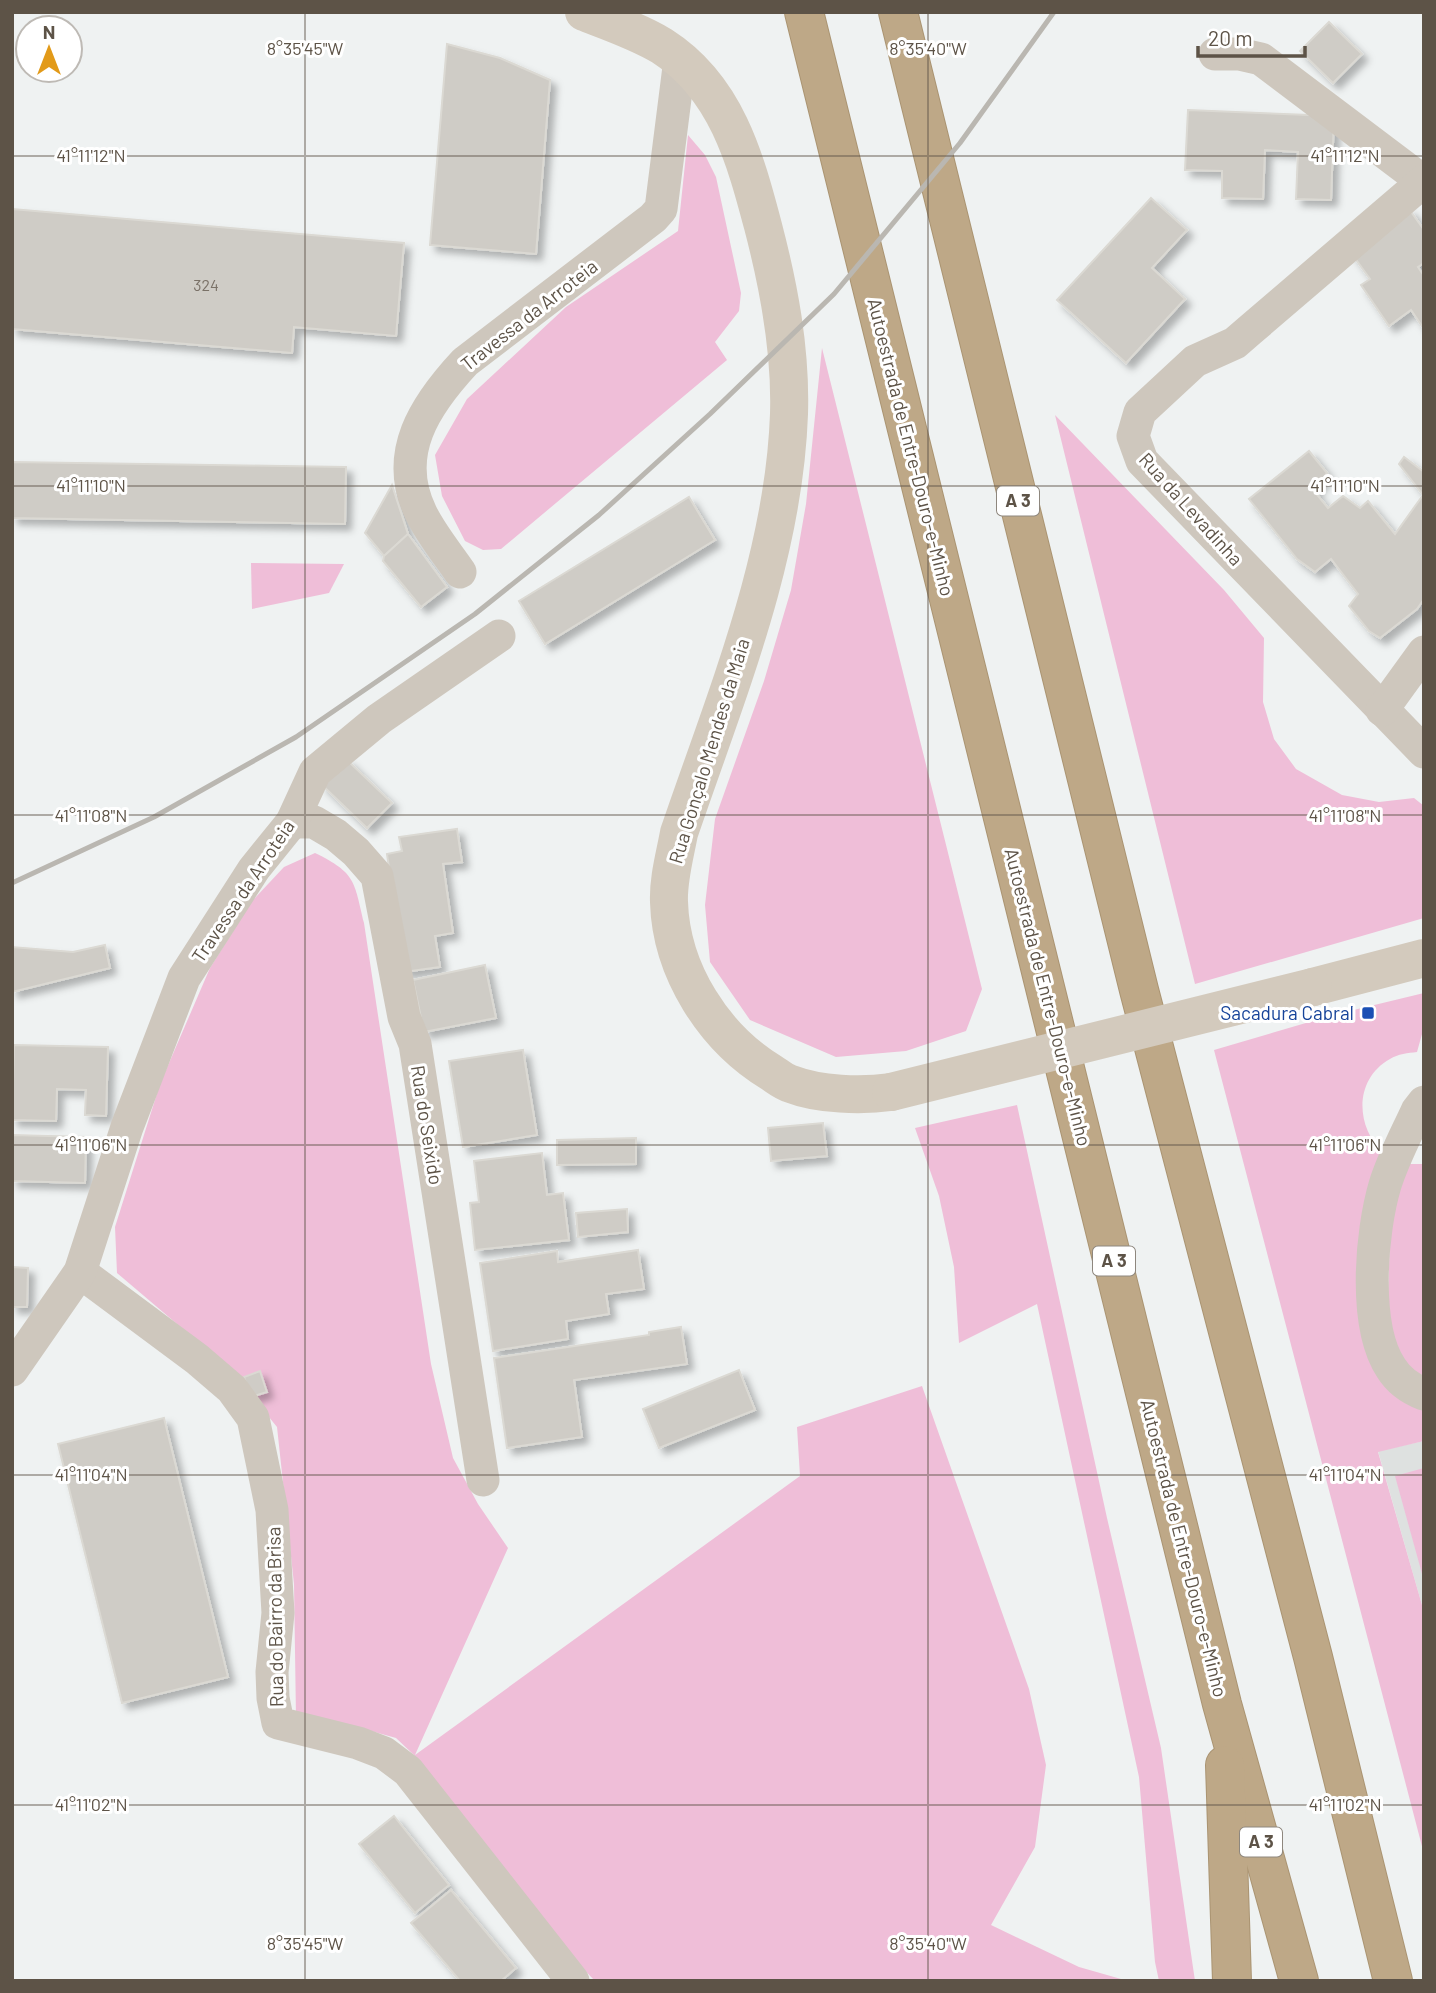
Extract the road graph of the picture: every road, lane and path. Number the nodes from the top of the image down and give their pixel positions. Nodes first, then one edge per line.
1 (584, 12) edge
2 (804, 12) edge
3 (898, 12) edge
4 (665, 39) edge
5 (1215, 54) dead end
6 (1424, 181) edge
7 (460, 572) dead end
8 (499, 636) dead end
9 (1424, 652) edge
10 (1382, 710) junction
11 (1424, 752) edge
12 (292, 822) junction
13 (1424, 958) edge
14 (1424, 1102) edge
15 (80, 1272) junction
16 (12, 1370) edge
17 (1424, 1394) edge
18 (483, 1480) dead end
19 (1222, 1704) junction
20 (573, 1981) edge
21 (1232, 1981) edge
22 (1299, 1981) edge
23 (1393, 1981) edge

1 - 4 street
2 - 19 highway, Autoestrada de Entre-Douro-e-Minho / A 3
3 - 23 highway, A 3
4 - 7 street, Travessa da Arroteia
4 - 13 street, Rua Gonçalo Mendes da Maia, bridge
5 - 6 street
6 - 10 street, Rua da Levadinha
8 - 12 street, Travessa da Arroteia
9 - 10 street
10 - 11 street
12 - 15 street, Travessa da Arroteia
12 - 18 street, Rua do Seixido
14 - 17 street
15 - 16 street, Travessa da Arroteia
15 - 20 street, Rua do Bairro da Brisa
19 - 21 highway
19 - 22 highway, Autoestrada de Entre-Douro-e-Minho / A 3

